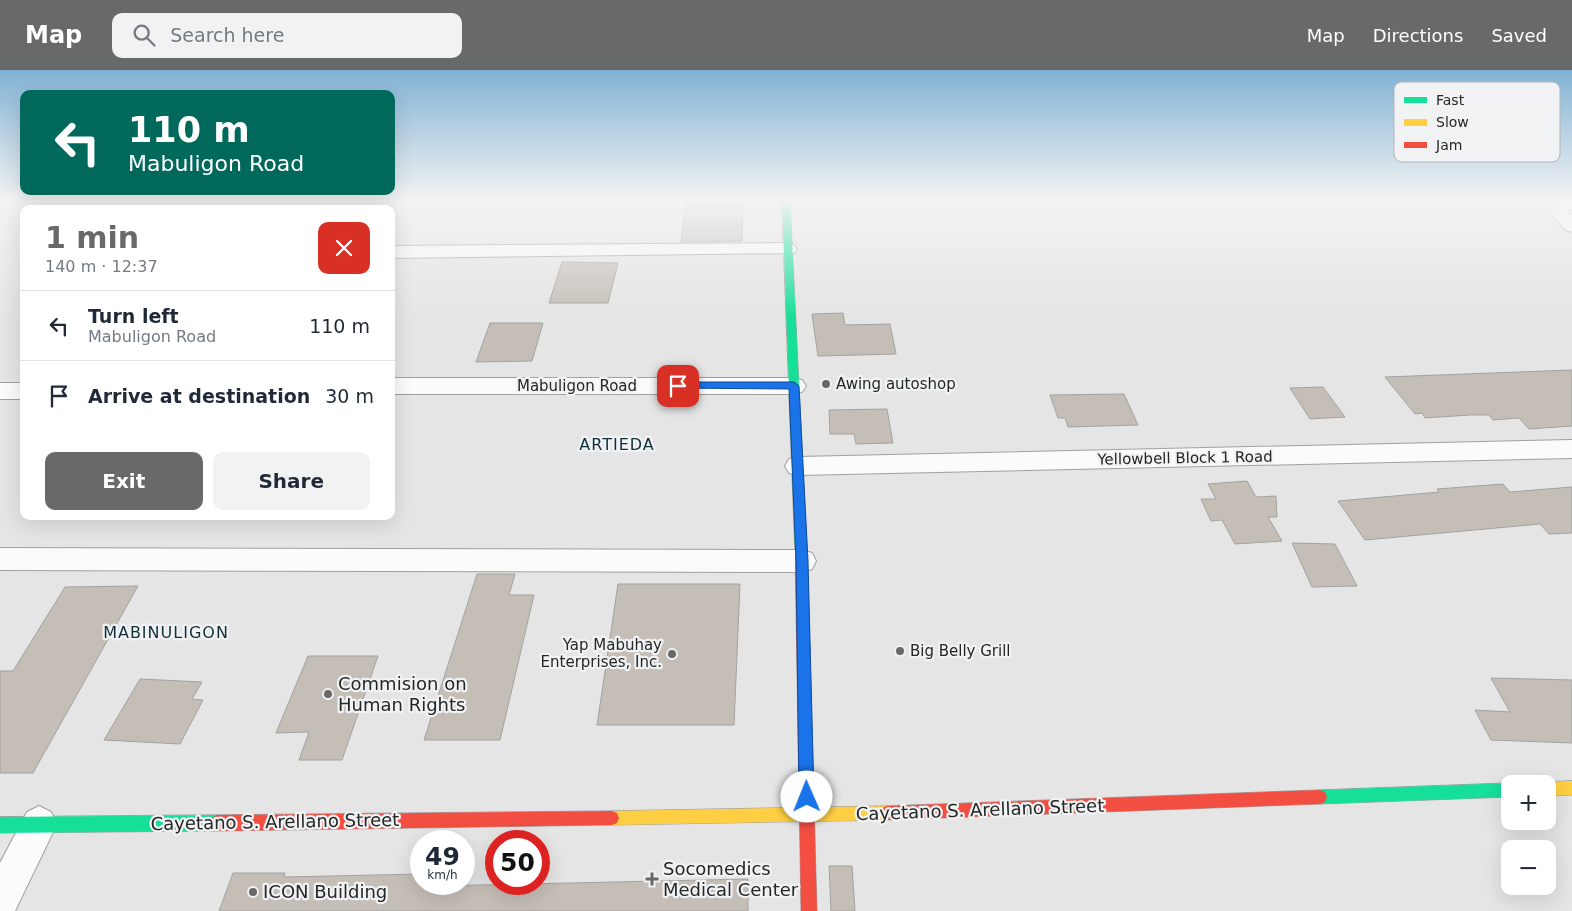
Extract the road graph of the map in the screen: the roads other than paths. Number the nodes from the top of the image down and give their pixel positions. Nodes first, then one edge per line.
1 (787, 239) edge
2 (787, 249) junction
3 (395, 252) edge
4 (395, 386) edge
5 (794, 386) junction
6 (0, 391) edge
7 (20, 391) edge
8 (1572, 449) edge
9 (798, 466) junction
10 (0, 559) edge
11 (802, 561) junction
12 (1572, 788) edge
13 (1556, 789) edge
14 (1501, 790) edge
15 (807, 816) junction
16 (39, 824) junction
17 (0, 825) edge
18 (0, 902) edge
19 (810, 911) edge

1 - 2 main road
2 - 3 street
2 - 5 main road
4 - 5 street, Mabuligon Road
5 - 9 main road
6 - 7 street
8 - 9 street, Yellowbell Block 1 Road
9 - 11 main road
10 - 11 street
11 - 15 main road
12 - 13 main road
14 - 15 main road, Cayetano S. Arellano Street
15 - 16 main road, Cayetano S. Arellano Street
15 - 19 main road
16 - 17 main road, Cayetano S. Arellano Street
16 - 18 street

